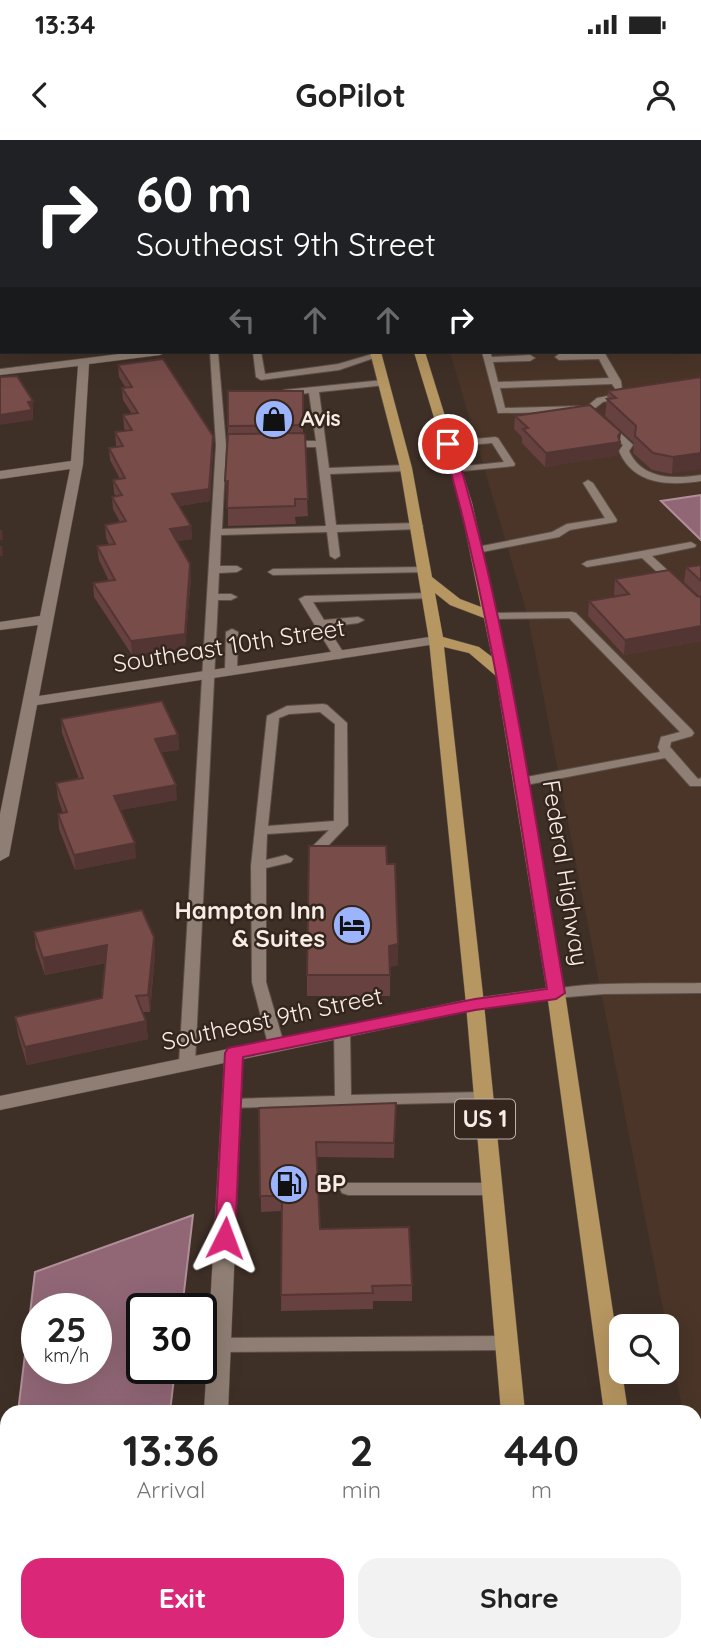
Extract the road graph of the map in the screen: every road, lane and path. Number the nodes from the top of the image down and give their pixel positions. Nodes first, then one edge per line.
1 (143, 354) edge
2 (214, 354) edge
3 (257, 354) edge
4 (376, 354) edge
5 (420, 354) edge
6 (578, 354) edge
7 (600, 354) edge
8 (558, 355) edge
9 (487, 356) edge
10 (529, 356) dead end
11 (84, 361) junction
12 (0, 372) edge
13 (615, 381) junction
14 (383, 383) junction
15 (494, 385) junction
16 (313, 392) junction
17 (273, 393) edge
18 (635, 393) edge
19 (233, 394) edge
20 (623, 394) junction
21 (219, 395) junction
22 (587, 409) junction
23 (233, 444) edge
24 (271, 444) edge
25 (321, 444) junction
26 (448, 444) junction
27 (221, 445) junction
28 (77, 464) junction
29 (406, 468) junction
30 (456, 470) junction
31 (326, 471) junction
32 (0, 475) edge
33 (701, 478) edge
34 (588, 484) dead end
35 (418, 526) junction
36 (332, 529) junction
37 (216, 532) junction
38 (691, 545) dead end
39 (477, 550) junction
40 (644, 554) junction
41 (335, 556) dead end
42 (587, 564) dead end
43 (237, 569) dead end
44 (214, 570) junction
45 (273, 572) dead end
46 (427, 582) junction
47 (212, 597) junction
48 (231, 597) dead end
49 (701, 607) edge
50 (492, 616) junction
51 (47, 619) junction
52 (358, 620) dead end
53 (319, 624) junction
54 (0, 626) edge
55 (232, 632) dead end
56 (436, 640) junction
57 (339, 654) junction
58 (231, 671) junction
59 (503, 674) junction
60 (208, 675) junction
61 (30, 702) junction
62 (694, 731) edge
63 (668, 754) junction
64 (521, 782) junction
65 (699, 785) edge
66 (3, 820) edge
67 (341, 825) junction
68 (263, 830) junction
69 (320, 846) edge
70 (0, 856) edge
71 (286, 859) dead end
72 (258, 866) junction
73 (701, 988) edge
74 (556, 993) junction
75 (475, 1004) junction
76 (342, 1031) junction
77 (276, 1044) junction
78 (234, 1053) junction
79 (187, 1063) junction
80 (484, 1097) junction
81 (343, 1101) junction
82 (0, 1103) edge
83 (232, 1104) junction
84 (348, 1189) dead end
85 (492, 1189) junction
86 (506, 1343) junction
87 (219, 1345) junction
88 (216, 1405) edge
89 (513, 1405) edge
90 (615, 1405) edge

1 - 11 street
2 - 21 lane
3 - 4 lane
4 - 14 main road, US 1
5 - 26 main road, Federal Highway
6 - 8 lane
7 - 13 lane
9 - 10 lane
9 - 15 lane
11 - 12 street
11 - 28 street
13 - 15 lane
13 - 20 lane
14 - 16 lane
14 - 29 main road, US 1
15 - 22 lane
16 - 17 lane
16 - 25 lane
18 - 20 lane
19 - 21 lane
20 - 22 lane
21 - 27 lane
22 - 33 lane
23 - 27 lane
24 - 25 lane
25 - 31 lane
26 - 30 main road, Federal Highway
26 - 30 lane
27 - 37 lane
28 - 32 street
28 - 51 street
29 - 31 lane
29 - 35 main road, US 1
30 - 39 main road, Federal Highway
31 - 36 lane
34 - 39 lane
35 - 36 lane
35 - 46 main road, US 1
36 - 37 lane
36 - 41 lane
37 - 44 lane
38 - 40 lane
39 - 50 main road, Federal Highway
40 - 42 lane
40 - 49 lane
43 - 44 lane
44 - 47 lane
45 - 46 lane
46 - 50 main road
46 - 53 lane
46 - 56 main road, US 1
47 - 48 lane
47 - 60 lane
50 - 59 main road, Federal Highway
50 - 62 lane
51 - 54 street
51 - 61 street
52 - 53 lane
53 - 57 lane
55 - 58 lane
56 - 57 street, Southeast 10th Street
56 - 59 main road
56 - 75 main road, US 1
57 - 58 street, Southeast 10th Street
58 - 60 street, Southeast 10th Street
59 - 64 main road, Federal Highway
60 - 61 street, Southeast 10th Street
60 - 79 lane
61 - 66 street
62 - 63 lane
63 - 64 lane
63 - 65 lane
64 - 74 main road, Federal Highway
66 - 70 street
67 - 68 lane
67 - 68 lane
67 - 69 lane
68 - 72 lane
71 - 72 lane
72 - 77 lane
73 - 74 lane
74 - 75 street, Southeast 9th Street
74 - 90 main road, Federal Highway
75 - 76 street, Southeast 9th Street
75 - 80 main road, US 1
76 - 77 street, Southeast 9th Street
76 - 81 lane
77 - 78 street, Southeast 9th Street
78 - 79 street, Southeast 9th Street
78 - 83 street
79 - 82 street, Southeast 9th Street
80 - 81 lane
80 - 85 main road, US 1
81 - 83 lane
83 - 87 street
84 - 85 lane
85 - 86 main road, US 1
86 - 87 lane
86 - 89 main road, US 1
87 - 88 street

